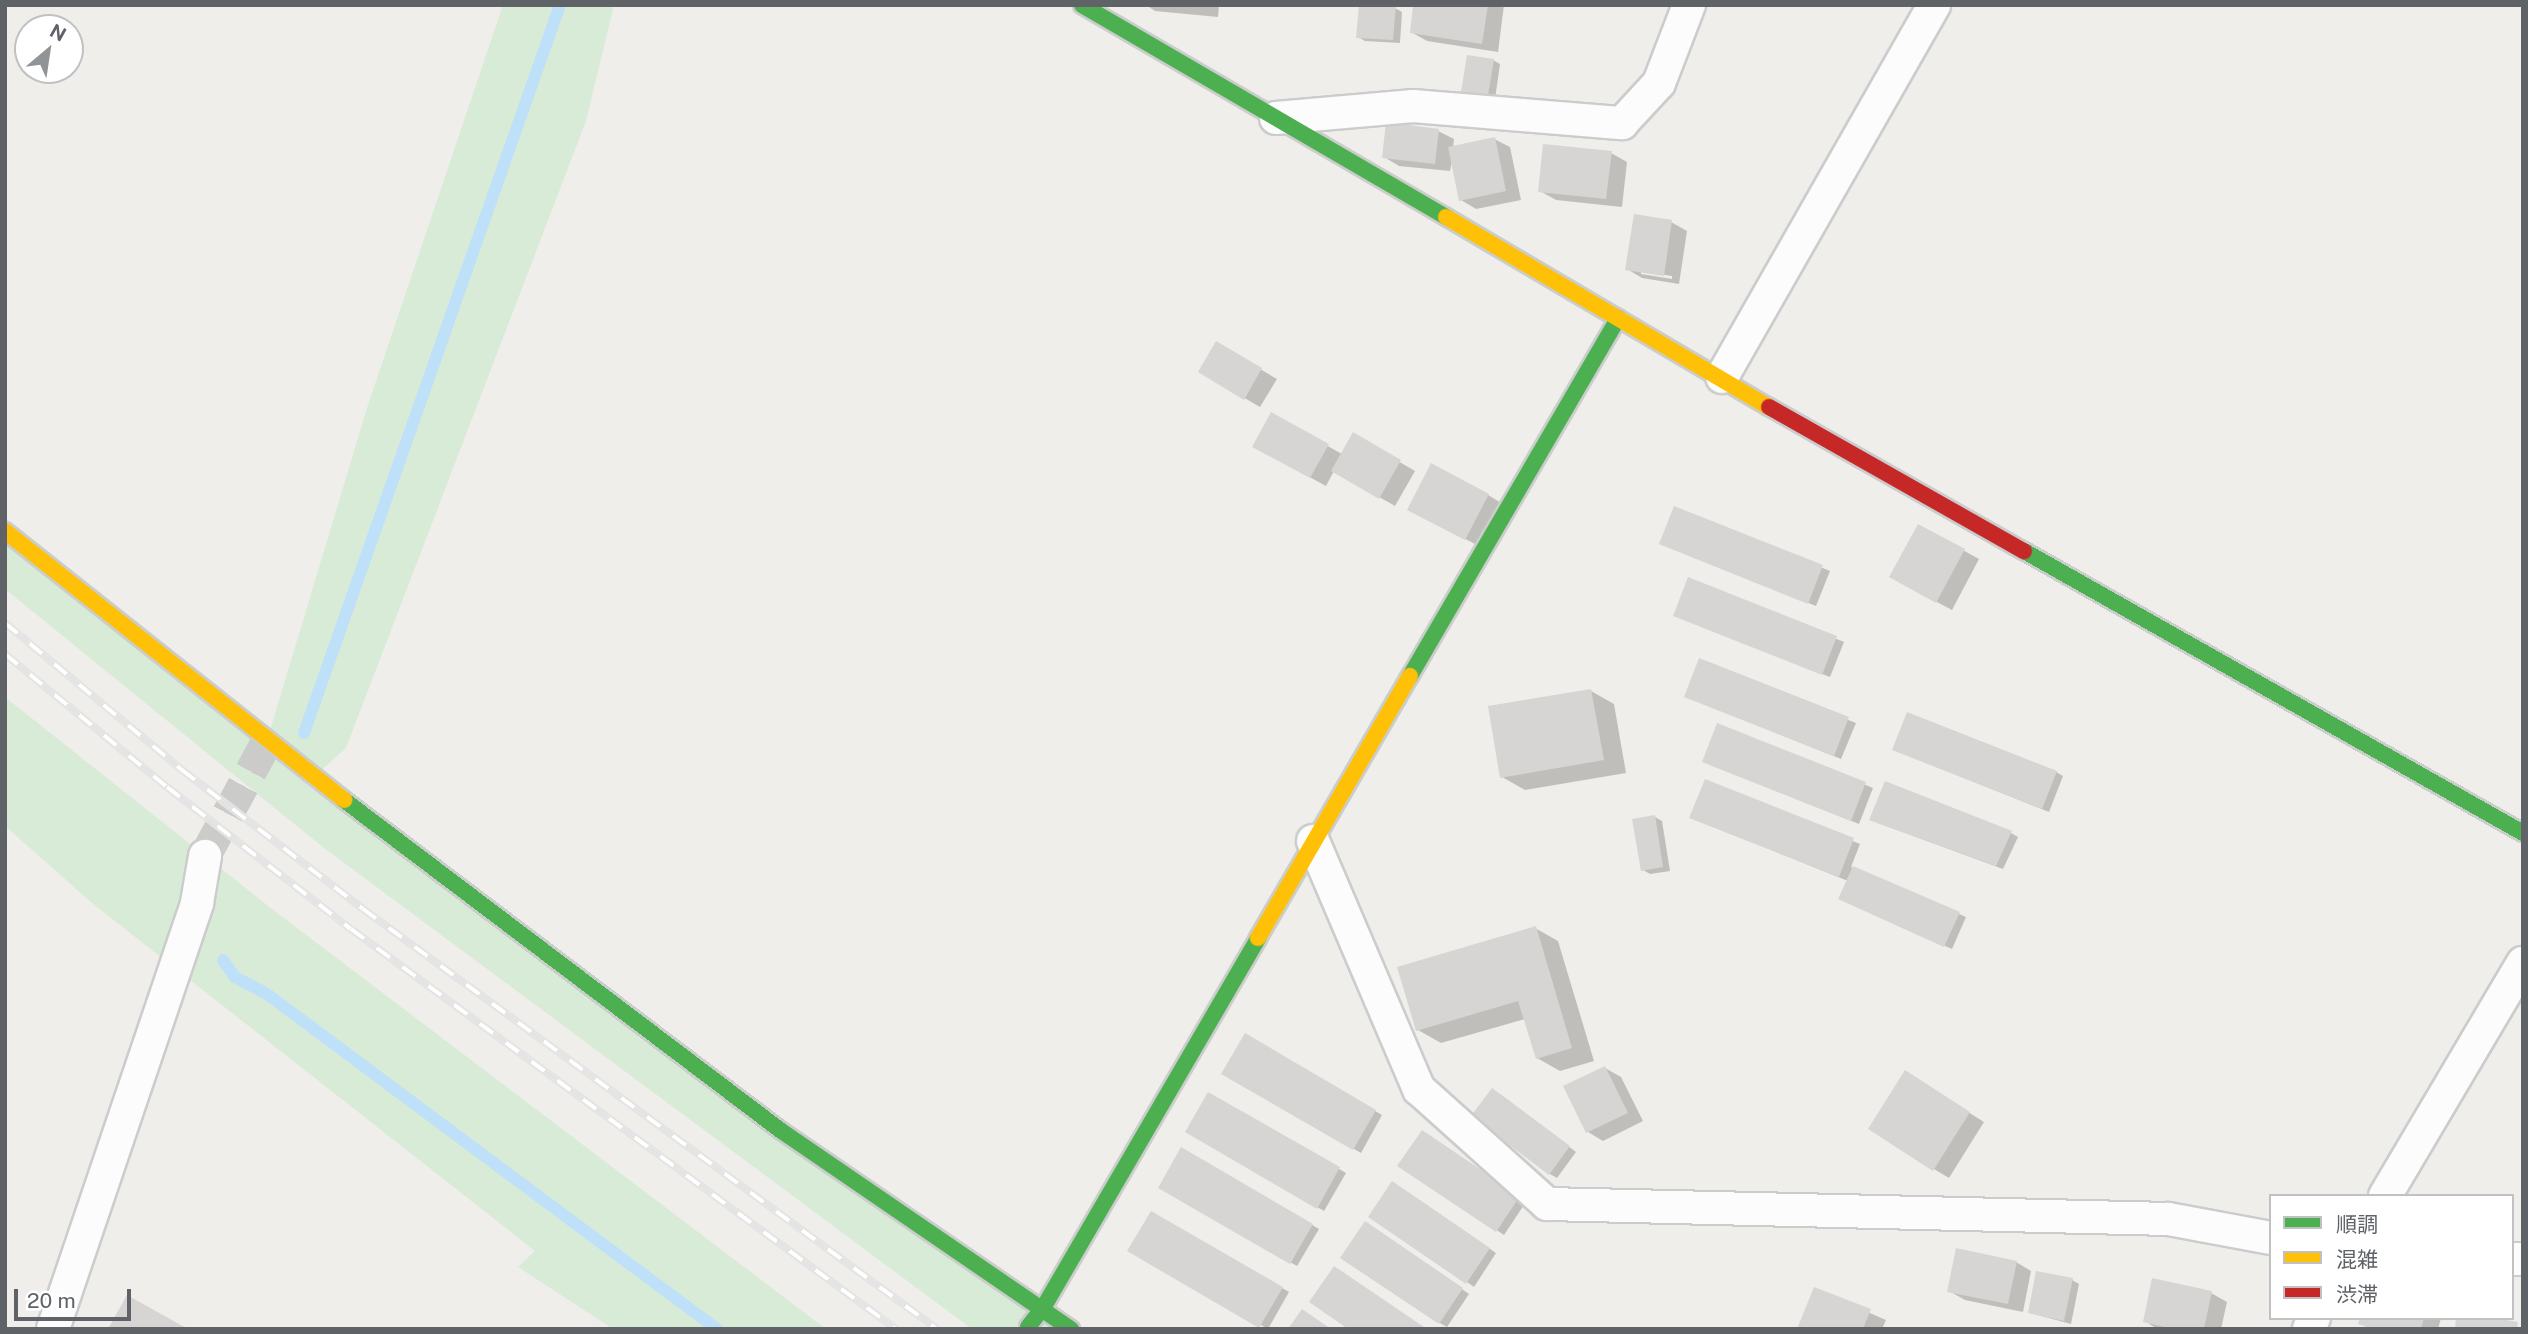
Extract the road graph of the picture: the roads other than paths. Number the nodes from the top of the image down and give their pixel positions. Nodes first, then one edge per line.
1 (1082, 5) edge
2 (1689, 5) edge
3 (1934, 5) edge
4 (1110, 13) edge
5 (1276, 118) junction
6 (1618, 318) junction
7 (1722, 377) junction
8 (5, 531) edge
9 (2523, 833) edge
10 (1313, 841) junction
11 (205, 856) tunnel mouth
12 (2523, 963) edge
13 (2386, 1194) edge
14 (2269, 1238) edge
15 (1043, 1308) junction
16 (53, 1329) edge
17 (1027, 1329) edge
18 (1071, 1329) edge

1 - 4 street
2 - 5 street
3 - 7 street
4 - 5 street
5 - 6 street
6 - 7 street
6 - 10 street
7 - 9 street
8 - 15 street
10 - 14 street
10 - 15 street
11 - 16 street
12 - 13 street
15 - 17 street
15 - 18 street

